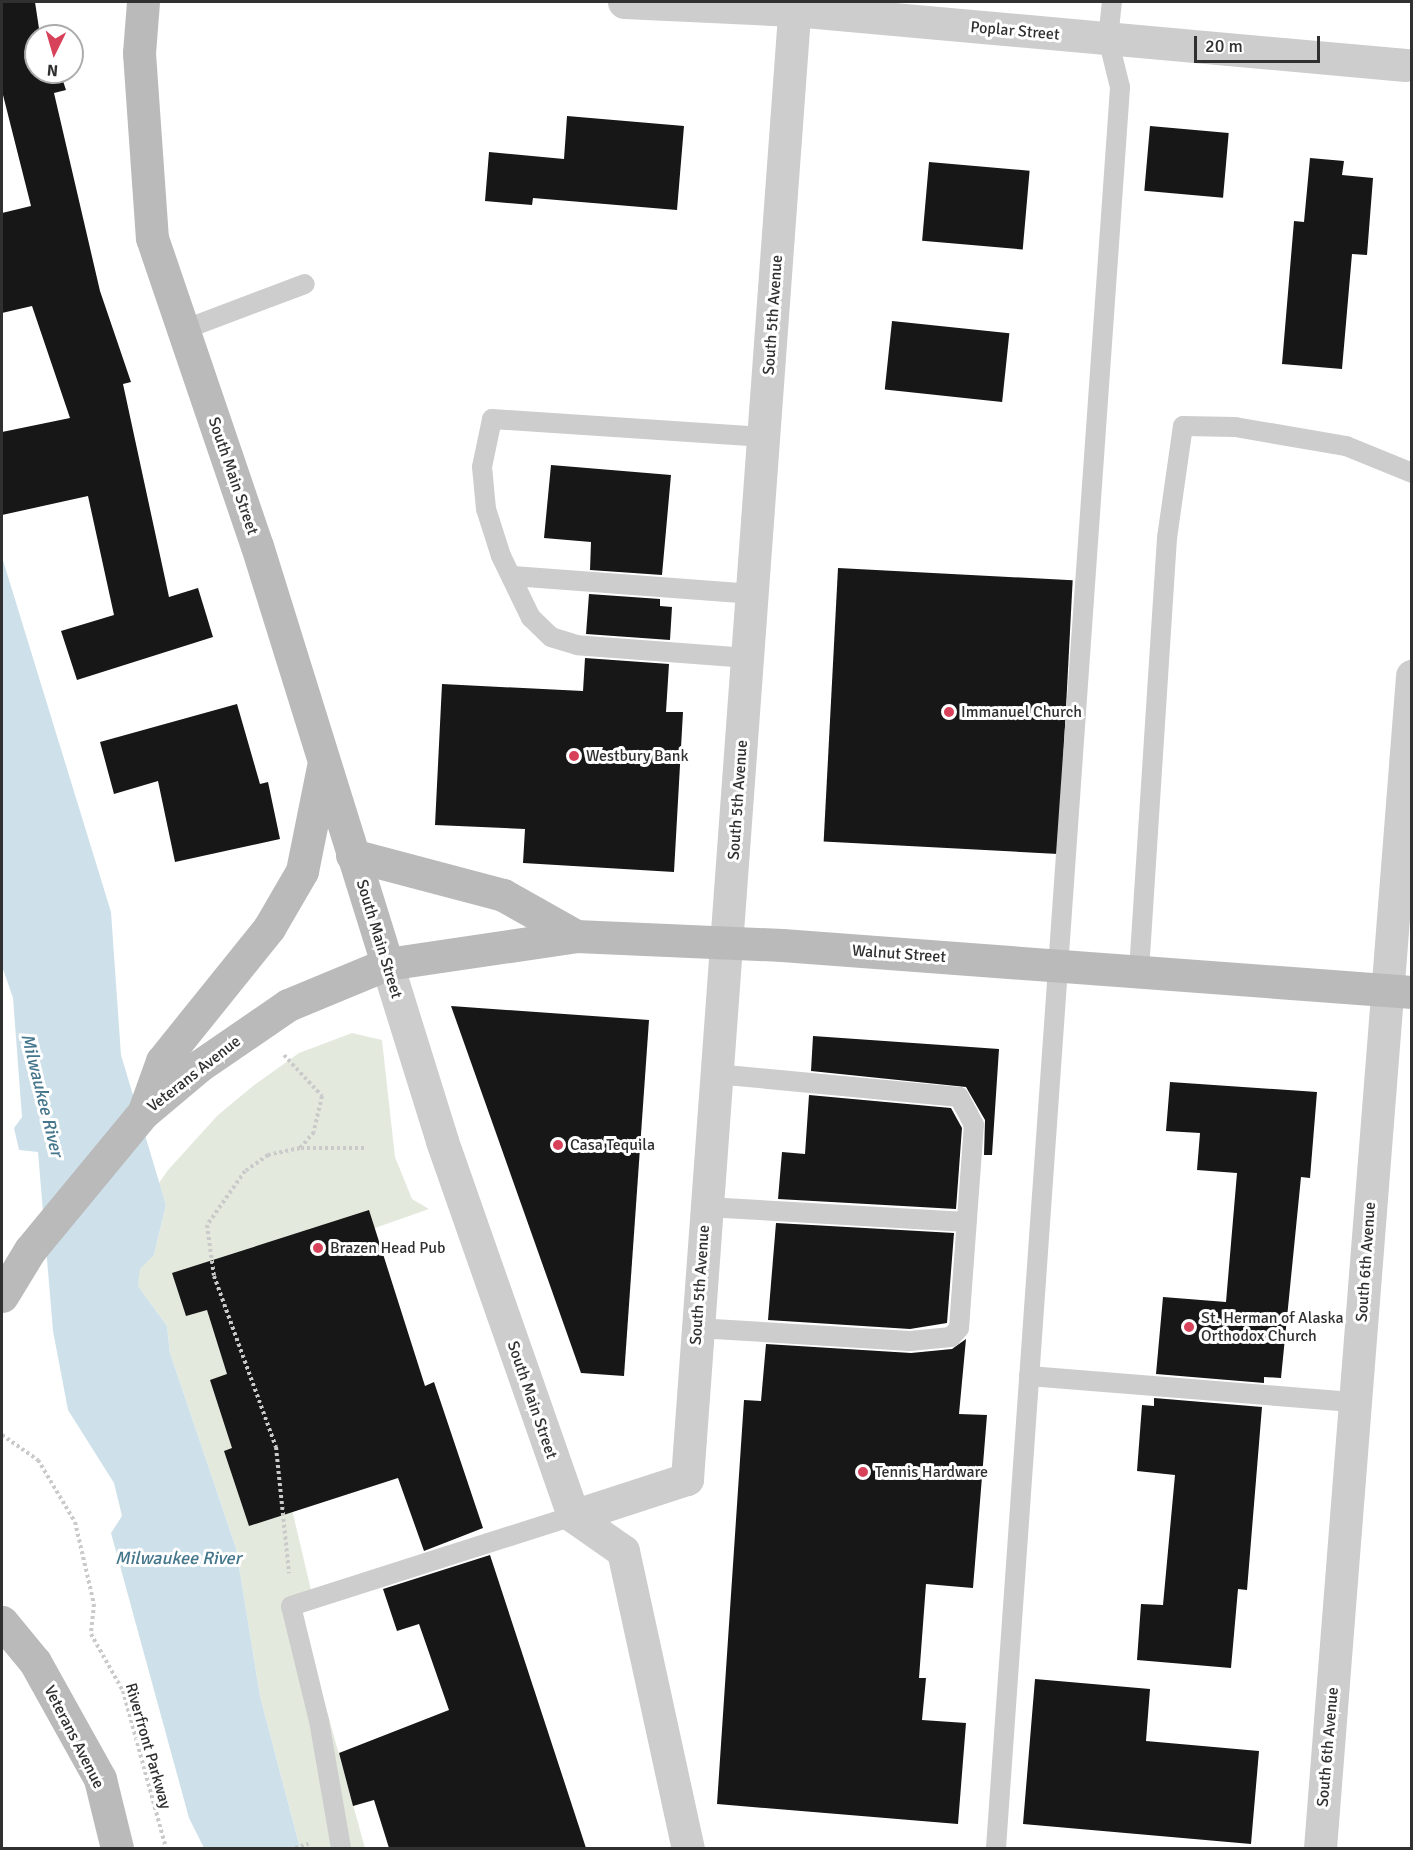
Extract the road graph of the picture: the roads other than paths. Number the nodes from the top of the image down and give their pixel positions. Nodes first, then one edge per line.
1 (143, 2) edge
2 (624, 2) edge
3 (1112, 2) edge
4 (794, 6) edge
5 (1108, 39) junction
6 (1410, 67) edge
7 (305, 284) dead end
8 (183, 330) junction
9 (764, 437) junction
10 (1412, 472) edge
11 (513, 576) junction
12 (753, 594) junction
13 (748, 658) junction
14 (1412, 676) edge
15 (323, 764) junction
16 (1406, 828) edge
17 (352, 855) junction
18 (576, 936) junction
19 (728, 942) junction
20 (387, 964) junction
21 (1059, 966) junction
22 (1139, 971) junction
23 (1399, 991) edge
24 (715, 1074) junction
25 (143, 1113) junction
26 (706, 1207) junction
27 (967, 1222) junction
28 (2, 1296) edge
29 (697, 1328) junction
30 (1029, 1376) junction
31 (1355, 1402) junction
32 (573, 1516) junction
33 (2, 1622) edge
34 (2, 1648) edge
35 (35, 1662) junction
36 (117, 1848) edge
37 (340, 1848) edge
38 (688, 1848) edge
39 (996, 1848) edge
40 (1320, 1848) edge

1 - 8 main road, South Main Street
2 - 4 street, Poplar Street
3 - 5 lane
4 - 5 street, Poplar Street
4 - 9 street, South 5th Avenue
5 - 6 street, Poplar Street
5 - 21 lane
7 - 8 lane
8 - 15 main road, South Main Street
9 - 11 lane
9 - 12 street, South 5th Avenue
10 - 22 lane
11 - 12 lane
11 - 13 lane
12 - 13 street, South 5th Avenue
13 - 19 street, South 5th Avenue
14 - 16 street, South 6th Avenue
15 - 17 main road, South Main Street
15 - 25 main road
16 - 23 street, South 6th Avenue
17 - 18 main road
17 - 20 main road, South Main Street
18 - 19 main road, Walnut Street
18 - 20 main road, Walnut Street
19 - 21 main road, Walnut Street
19 - 24 street, South 5th Avenue
20 - 25 main road, Veterans Avenue
20 - 32 street, South Main Street
21 - 22 main road, Walnut Street
21 - 30 lane
22 - 23 main road, Walnut Street
23 - 31 street, South 6th Avenue
24 - 26 street, South 5th Avenue
24 - 27 lane
25 - 28 main road, Veterans Avenue
26 - 27 lane
26 - 29 street, South 5th Avenue
27 - 29 lane
29 - 32 street, South 5th Avenue
30 - 31 lane
30 - 39 lane
31 - 40 street, South 6th Avenue
32 - 37 lane
32 - 38 street
33 - 35 main road, Veterans Avenue
34 - 35 main road
35 - 36 main road, Veterans Avenue

